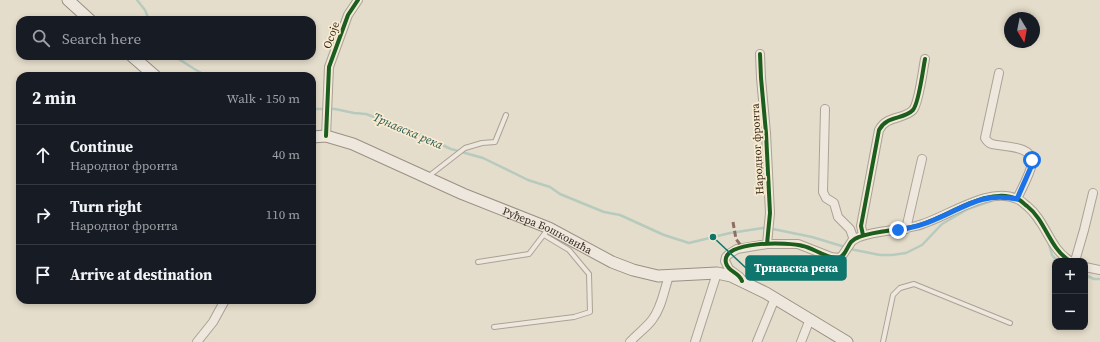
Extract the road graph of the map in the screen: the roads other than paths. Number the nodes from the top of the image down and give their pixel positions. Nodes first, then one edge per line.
1 (68, 0) edge
2 (358, 0) edge
3 (86, 16) edge
4 (760, 54) dead end
5 (925, 58) dead end
6 (137, 60) edge
7 (150, 72) edge
8 (999, 73) dead end
9 (825, 109) dead end
10 (506, 115) dead end
11 (326, 136) junction
12 (316, 137) edge
13 (922, 159) dead end
14 (427, 177) junction
15 (1093, 192) dead end
16 (1017, 199) junction
17 (906, 228) junction
18 (547, 232) junction
19 (863, 235) junction
20 (852, 241) junction
21 (768, 244) junction
22 (1067, 258) edge
23 (1076, 258) edge
24 (478, 262) dead end
25 (1088, 268) edge
26 (1100, 270) edge
27 (718, 273) junction
28 (669, 276) junction
29 (742, 281) junction
30 (776, 298) junction
31 (223, 304) edge
32 (810, 319) junction
33 (1010, 324) dead end
34 (494, 327) dead end
35 (197, 342) edge
36 (630, 342) edge
37 (695, 342) edge
38 (757, 342) edge
39 (801, 342) edge
40 (847, 342) edge
41 (883, 342) edge

1 - 3 main road
2 - 11 street, Осоје
4 - 21 street, Народног фронта
5 - 19 street
6 - 7 main road
8 - 16 street
9 - 20 street
10 - 14 lane
11 - 12 main road, Руђера Бошковића
11 - 14 main road, Руђера Бошковића
13 - 17 street
14 - 18 main road, Руђера Бошковића
15 - 23 street
16 - 17 street
16 - 22 street
17 - 19 street
18 - 24 lane
18 - 28 main road, Руђера Бошковића
18 - 34 lane, Руђера Бошковића
19 - 20 street
20 - 21 street
21 - 29 street, Руђера Бошковића
25 - 26 street
27 - 28 main road, Руђера Бошковића
27 - 29 main road, Руђера Бошковића
27 - 37 street
28 - 36 street
29 - 30 main road, Руђера Бошковића
30 - 32 main road, Руђера Бошковића
30 - 38 street
31 - 35 street
32 - 39 street
32 - 40 main road, Руђера Бошковића
33 - 41 lane

